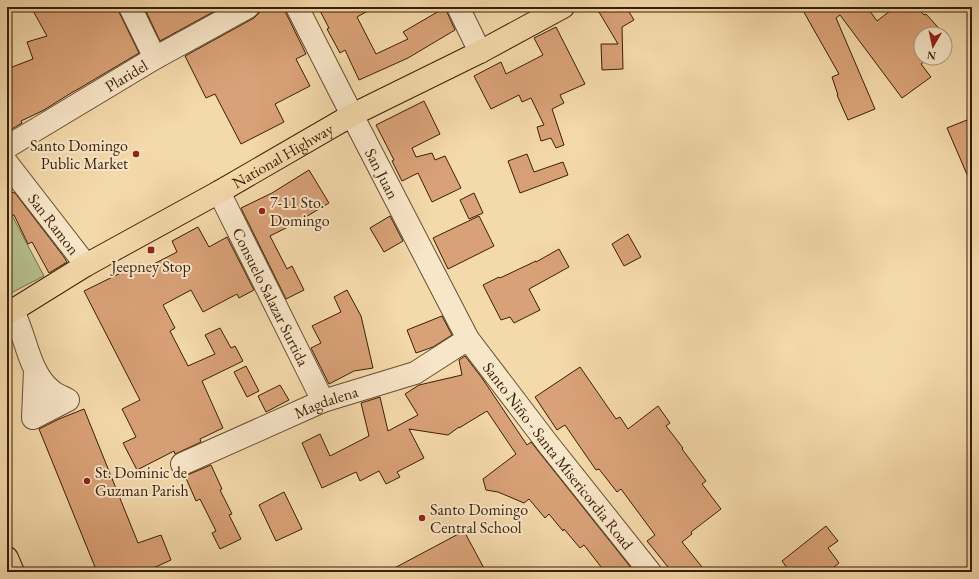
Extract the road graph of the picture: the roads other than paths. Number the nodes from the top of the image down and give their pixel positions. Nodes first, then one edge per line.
1 (130, 7) edge
2 (248, 7) edge
3 (297, 7) edge
4 (458, 7) edge
5 (563, 7) edge
6 (480, 52) junction
7 (155, 58) junction
8 (352, 115) junction
9 (7, 147) edge
10 (7, 163) edge
11 (219, 192) junction
12 (86, 266) junction
13 (10, 312) edge
14 (468, 339) junction
15 (35, 370) dead end
16 (323, 401) junction
17 (182, 464) dead end
18 (7, 558) edge
19 (13, 572) edge
20 (650, 572) edge

1 - 7 street
2 - 7 street, Plaridel
3 - 8 street, San Juan
4 - 6 street
5 - 6 main road, National Highway
6 - 8 main road, National Highway
7 - 9 street, Plaridel
8 - 11 main road, National Highway
8 - 14 street, San Juan
10 - 12 street, San Ramon
11 - 12 main road, National Highway
11 - 16 street, Consuelo Salazar Surtida
12 - 13 main road, National Highway
13 - 15 street
14 - 16 street, Magdalena
14 - 20 street, Santo Niño - Santa Misericordia Road
16 - 17 street, Magdalena
18 - 19 main road

